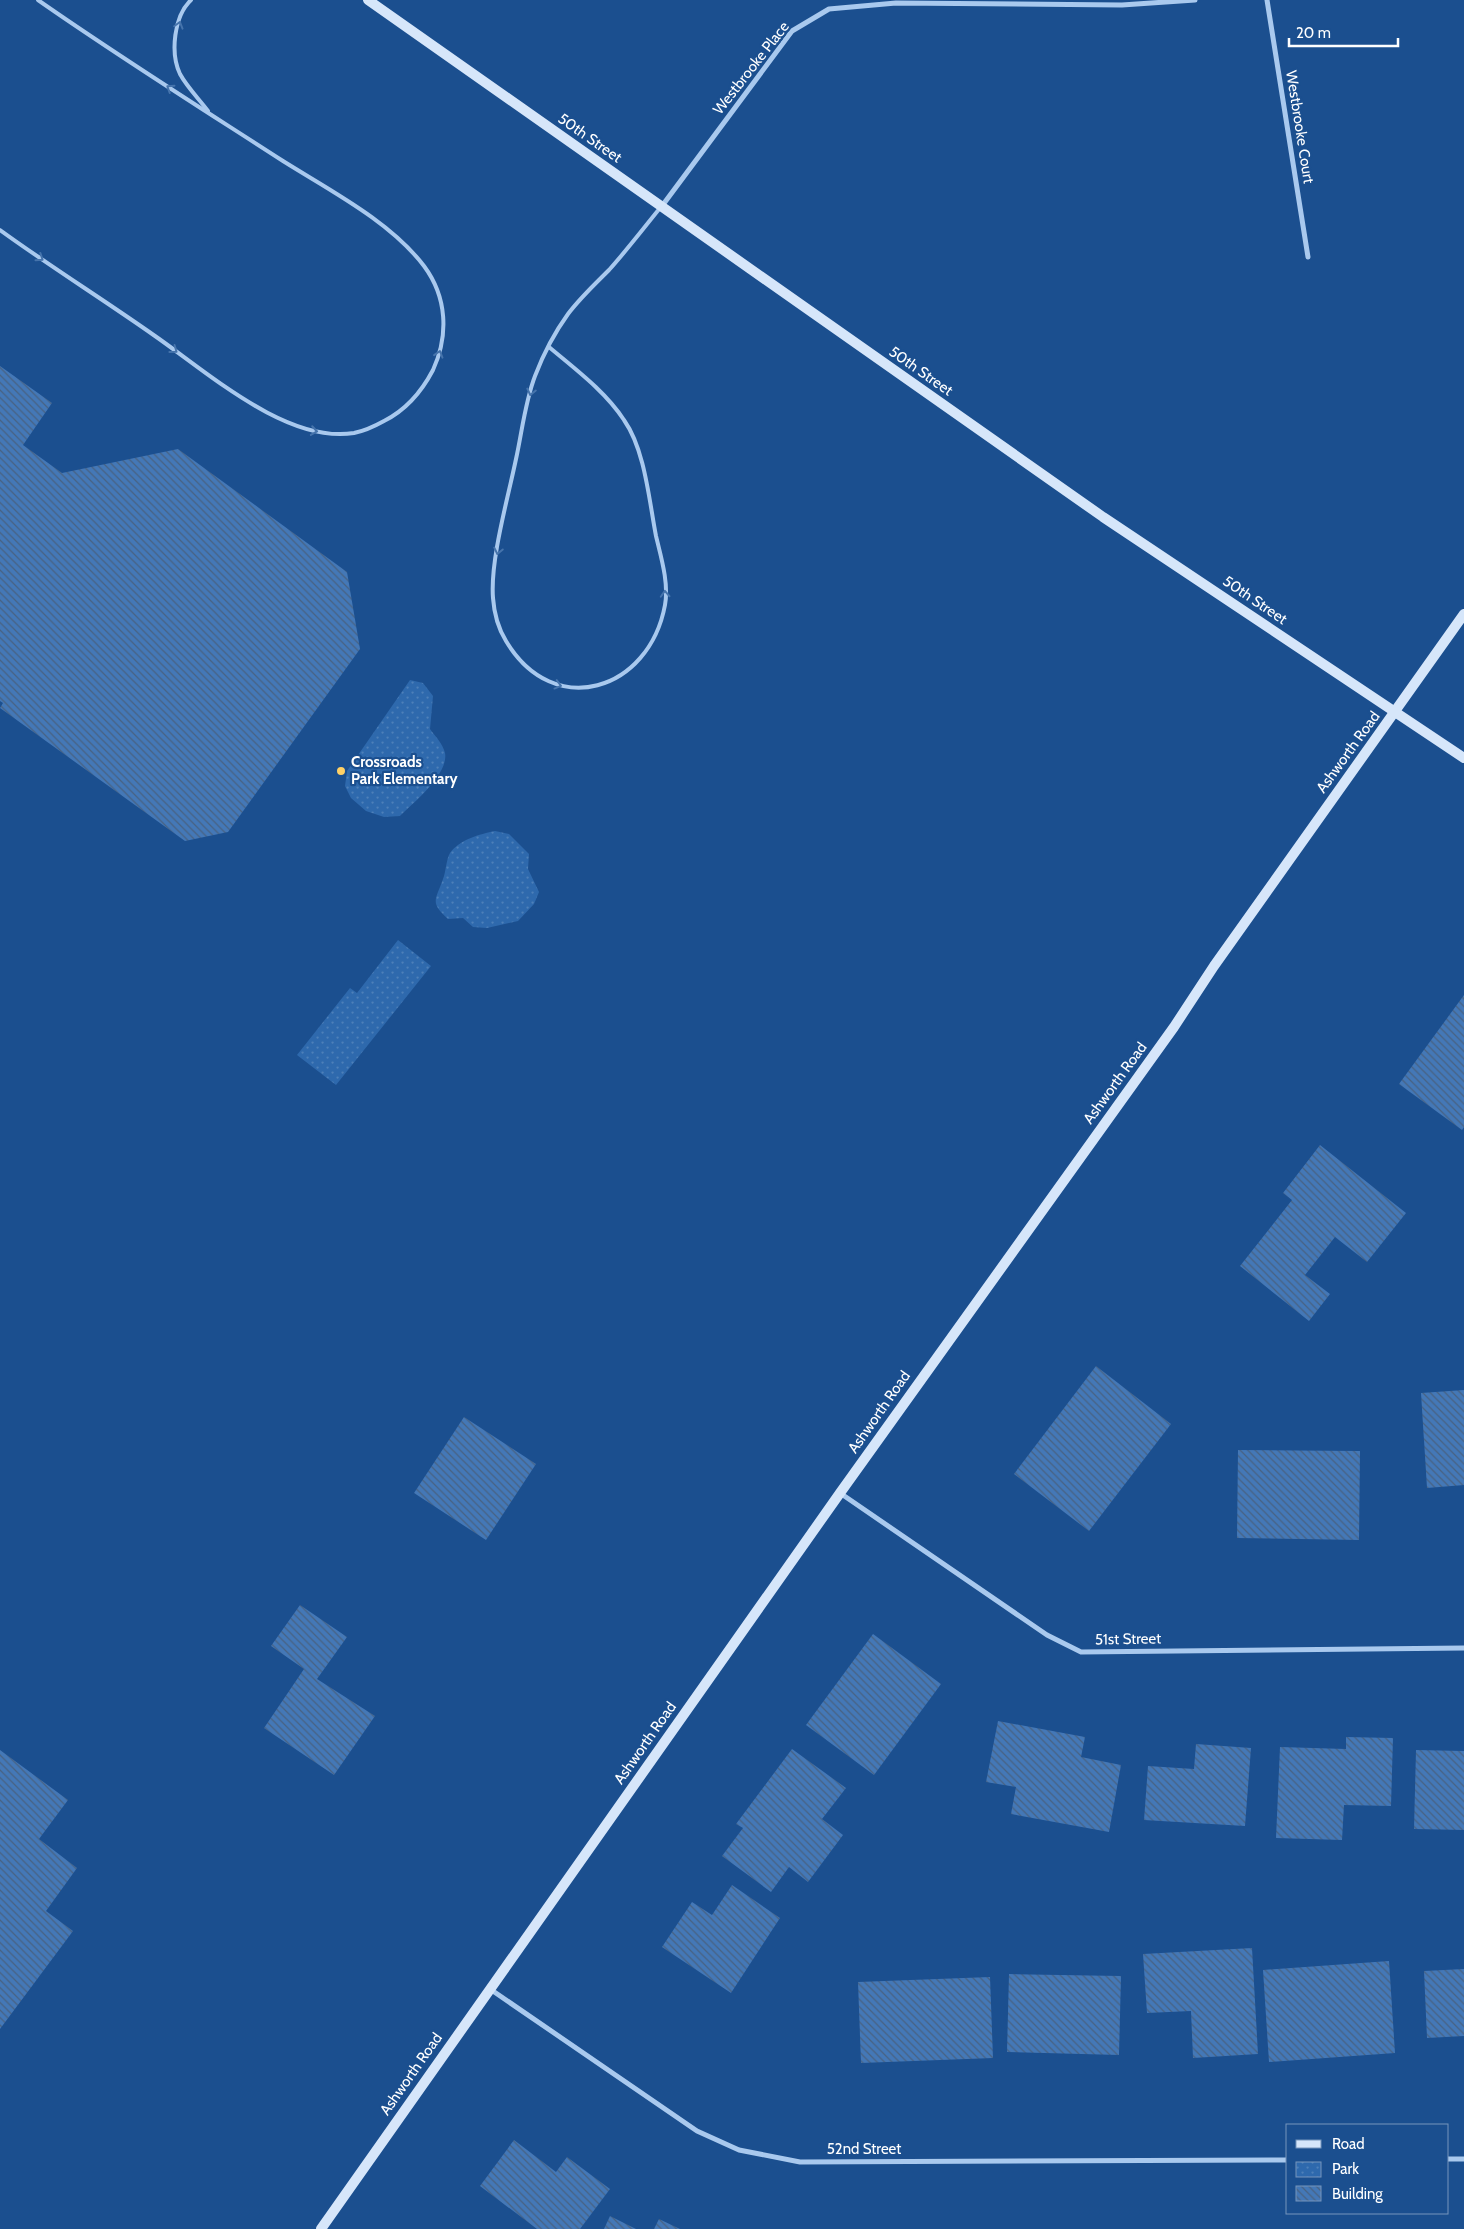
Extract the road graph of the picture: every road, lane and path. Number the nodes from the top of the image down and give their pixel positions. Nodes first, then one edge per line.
1 (38, 0) edge
2 (192, 0) edge
3 (368, 0) edge
4 (1195, 0) edge
5 (1267, 0) edge
6 (211, 115) junction
7 (662, 207) junction
8 (0, 230) edge
9 (1308, 258) dead end
10 (549, 347) junction
11 (1464, 614) edge
12 (1395, 712) junction
13 (1464, 758) edge
14 (840, 1493) junction
15 (1464, 1648) edge
16 (489, 1989) junction
17 (1449, 2159) edge
18 (1464, 2159) edge
19 (1286, 2160) edge
20 (321, 2229) edge

6 -> 1 lane
6 -> 2 lane
3 - 7 main road, 50th Street
4 - 7 street, Westbrooke Place
5 - 9 street, Westbrooke Court
8 -> 6 lane
7 - 10 lane
7 - 12 main road, 50th Street
10 -> 10 lane
11 - 12 main road, Ashworth Road
12 - 13 main road, 50th Street
12 - 14 main road, Ashworth Road
14 - 15 street, 51st Street
14 - 16 main road, Ashworth Road
16 - 19 street, 52nd Street
16 - 20 main road, Ashworth Road
17 - 18 street

